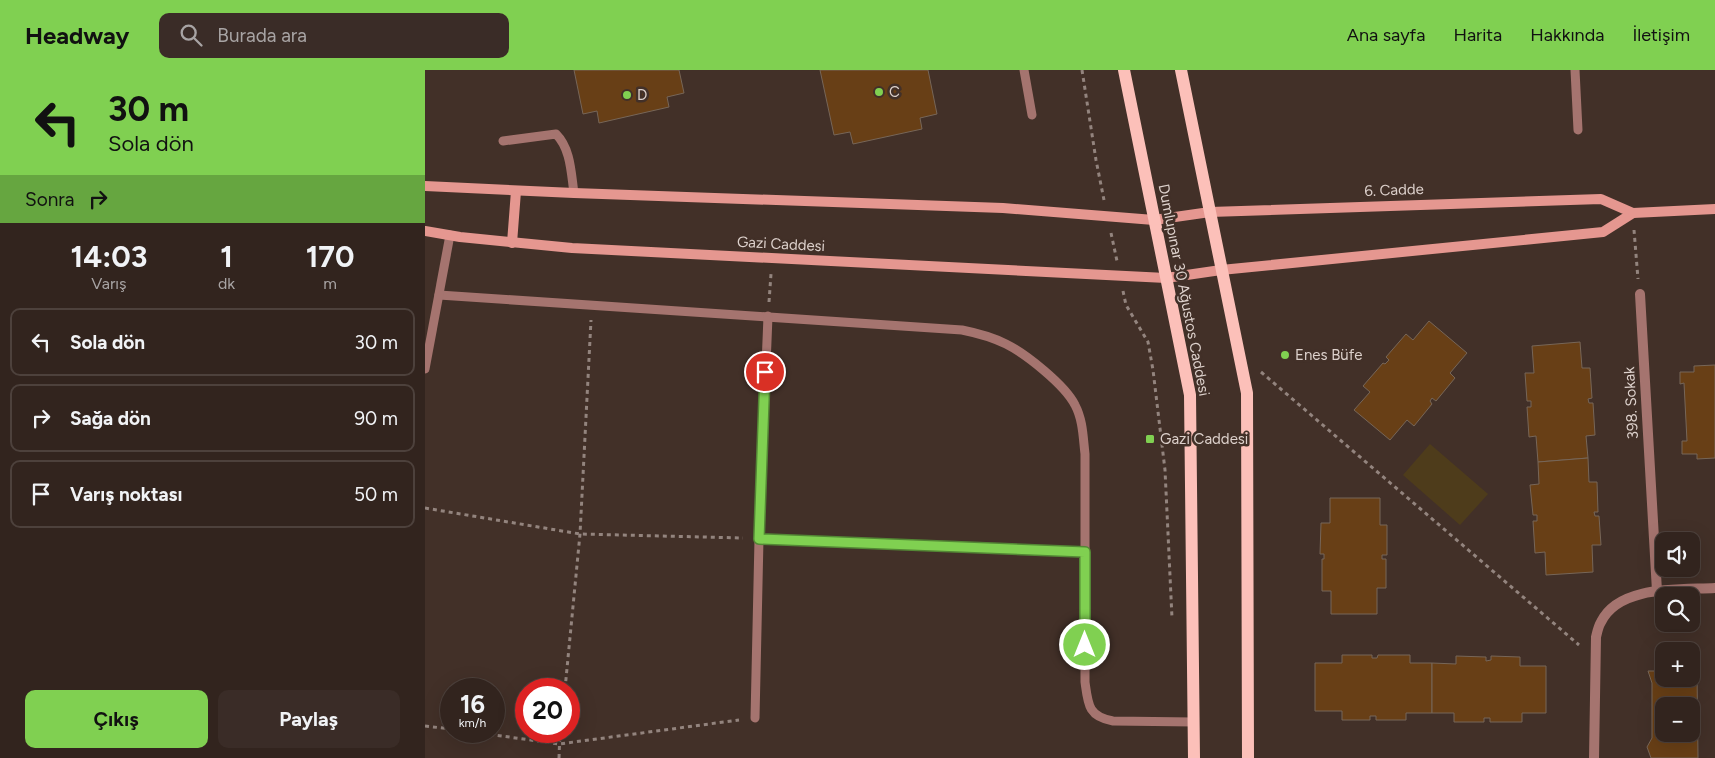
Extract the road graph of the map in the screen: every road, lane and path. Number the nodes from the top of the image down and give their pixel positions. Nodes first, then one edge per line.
1 (1024, 70) edge
2 (1082, 70) edge
3 (1124, 70) edge
4 (1181, 70) edge
5 (1575, 70) edge
6 (1032, 114) dead end
7 (1577, 130) dead end
8 (503, 141) dead end
9 (425, 186) edge
10 (516, 191) junction
11 (574, 193) junction
12 (1715, 209) edge
13 (1210, 212) junction
14 (1633, 212) junction
15 (1108, 216) junction
16 (1154, 220) junction
17 (425, 231) edge
18 (450, 236) junction
19 (512, 243) junction
20 (772, 258) junction
21 (1221, 270) junction
22 (1120, 276) junction
23 (1166, 278) junction
24 (1640, 294) joint
25 (439, 295) junction
26 (591, 305) junction
27 (768, 316) junction
28 (1238, 352) junction
29 (425, 369) edge
30 (425, 508) edge
31 (580, 534) junction
32 (759, 539) junction
33 (1085, 552) junction
34 (1657, 587) edge
35 (1715, 588) edge
36 (1700, 589) edge
37 (1655, 591) edge
38 (1173, 625) dead end
39 (1595, 659) junction
40 (566, 678) edge
41 (755, 718) joint
42 (1193, 722) junction
43 (425, 726) edge
44 (440, 728) edge
45 (505, 736) edge
46 (559, 744) junction
47 (559, 758) edge
48 (1194, 758) edge
49 (1249, 758) edge
50 (1594, 758) edge

1 - 6 lane
2 - 15 path
3 - 16 main road, Dumlupınar 30 Ağustos Caddesi
4 - 13 main road
5 - 7 lane
8 - 11 lane
9 - 10 main road
10 - 11 main road
10 - 19 main road
11 - 15 main road
12 - 14 main road, 6. Cadde
13 - 14 main road, 6. Cadde
13 - 16 main road, 6. Cadde
13 - 21 main road
14 - 21 main road
14 - 24 path
15 - 16 main road
15 - 22 path
16 - 23 main road, Dumlupınar 30 Ağustos Caddesi
17 - 18 main road, Gazi Caddesi
18 - 19 main road, Gazi Caddesi
18 - 25 lane
19 - 20 main road, Gazi Caddesi
20 - 22 main road, Gazi Caddesi
20 - 27 path
21 - 23 main road
21 - 28 main road
22 - 23 main road, Gazi Caddesi
22 - 38 path
23 - 42 main road, Dumlupınar 30 Ağustos Caddesi
24 - 34 street, 398. Sokak
25 - 26 lane
25 - 29 lane
26 - 27 lane
26 - 31 path
27 - 32 lane
27 - 33 lane
28 - 39 path
28 - 49 main road
30 - 31 path
31 - 32 path
31 - 40 path
32 - 33 lane
32 - 41 lane
33 - 42 lane
35 - 36 street
37 - 39 street
39 - 50 street
41 - 46 path
42 - 48 main road, Dumlupınar 30 Ağustos Caddesi
43 - 44 path
45 - 46 path
46 - 47 path

